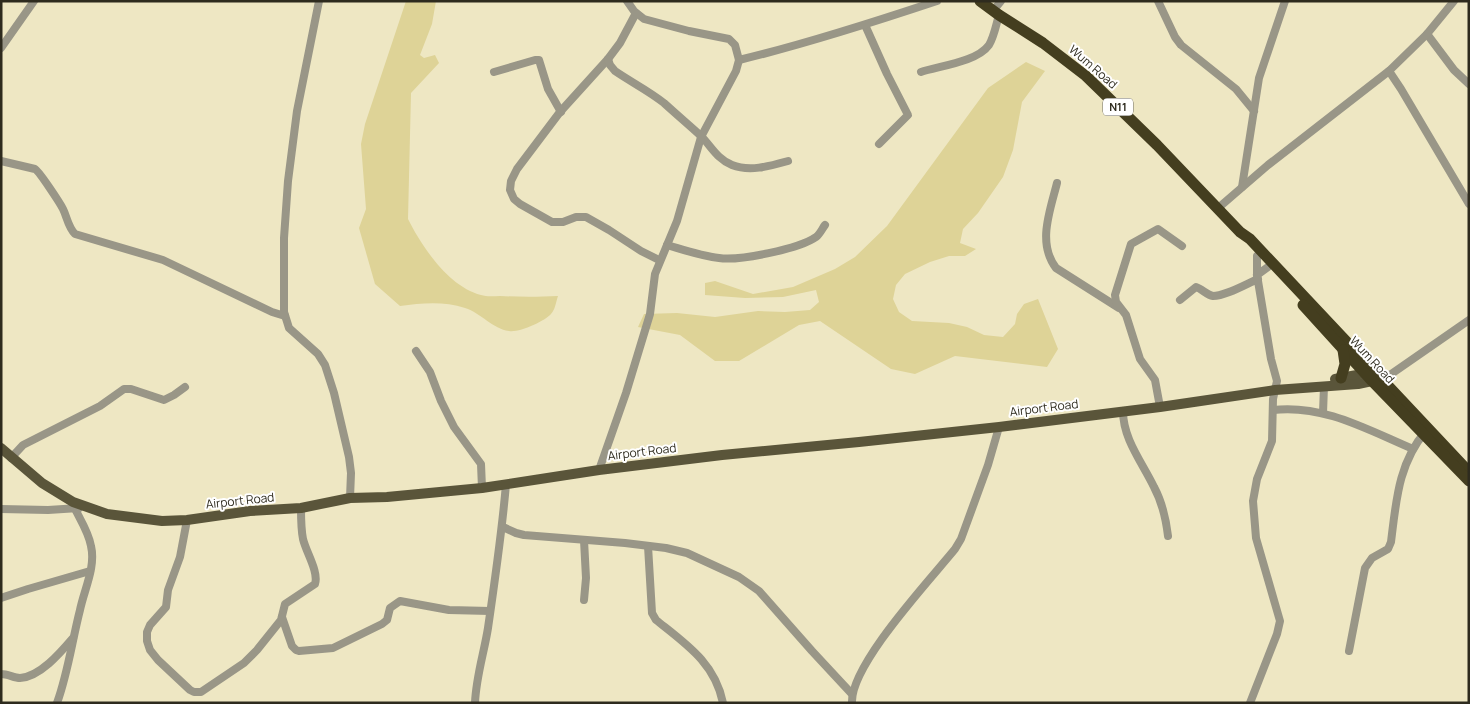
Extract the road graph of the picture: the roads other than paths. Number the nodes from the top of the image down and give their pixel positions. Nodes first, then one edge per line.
1 (34, 1) edge
2 (319, 1) edge
3 (627, 1) edge
4 (937, 1) edge
5 (980, 1) edge
6 (1001, 1) edge
7 (1158, 1) edge
8 (1285, 1) edge
9 (1454, 1) edge
10 (636, 13) junction
11 (996, 13) junction
12 (865, 25) junction
13 (1427, 34) junction
14 (1, 48) edge
15 (608, 59) junction
16 (740, 60) junction
17 (1389, 71) junction
18 (494, 72) dead end
19 (921, 72) dead end
20 (1469, 84) edge
21 (1254, 110) junction
22 (561, 112) junction
23 (702, 137) junction
24 (878, 144) dead end
25 (1, 161) edge
26 (788, 161) dead end
27 (1057, 184) dead end
28 (1242, 187) junction
29 (1469, 204) edge
30 (1217, 209) junction
31 (825, 225) dead end
32 (1240, 232) junction
33 (667, 245) junction
34 (1182, 246) dead end
35 (1257, 256) junction
36 (660, 260) junction
37 (1268, 268) junction
38 (1258, 277) junction
39 (1180, 300) dead end
40 (1123, 311) junction
41 (285, 316) junction
42 (1469, 320) edge
43 (1343, 350) junction
44 (416, 351) dead end
45 (1374, 375) junction
46 (1341, 378) junction
47 (1324, 386) junction
48 (185, 387) dead end
49 (1306, 388) junction
50 (1275, 390) junction
51 (1160, 407) junction
52 (1273, 410) junction
53 (1123, 411) junction
54 (1324, 413) junction
55 (999, 427) junction
56 (1426, 431) junction
57 (1, 448) edge
58 (1413, 449) junction
59 (11, 458) junction
60 (599, 470) junction
61 (1469, 472) edge
62 (1469, 481) edge
63 (506, 484) junction
64 (482, 488) junction
65 (350, 498) junction
66 (74, 508) junction
67 (301, 508) junction
68 (1, 509) edge
69 (91, 509) junction
70 (187, 520) junction
71 (502, 526) junction
72 (1168, 536) dead end
73 (584, 540) junction
74 (648, 546) junction
75 (90, 571) junction
76 (1, 598) edge
77 (584, 600) dead end
78 (490, 612) junction
79 (282, 617) junction
80 (73, 638) junction
81 (1349, 651) dead end
82 (1, 674) edge
83 (851, 693) junction
84 (57, 703) edge
85 (475, 703) edge
86 (723, 703) edge
87 (852, 703) edge
88 (1250, 703) edge

1 - 14 street
2 - 41 street
3 - 10 street
4 - 12 street
5 - 11 highway, Wum Road / N11
6 - 11 street
7 - 21 street
8 - 21 street
9 - 13 street
10 - 15 street
10 - 16 street
11 - 19 street
11 - 30 highway, Wum Road / N11
12 - 16 street
12 - 24 street
13 - 17 street
13 - 20 street
15 - 22 street
15 - 23 street
16 - 23 street
17 - 28 street
17 - 29 street
18 - 22 street
21 - 28 street
22 - 36 street
23 - 26 street
23 - 33 street
25 - 41 street
27 - 40 street
28 - 30 street
30 - 32 highway, Wum Road / N11
31 - 33 street
32 - 35 highway, Wum Road / N11
32 - 45 highway, Wum Road / N11
33 - 36 street
34 - 40 street
35 - 37 highway, Wum Road / N11
35 - 38 street
36 - 60 street
37 - 38 street
37 - 43 highway, Wum Road / N11
38 - 39 street
38 - 50 street
40 - 51 street
41 - 65 street
42 - 45 street
43 - 45 highway, Wum Road / N11
43 - 46 highway
44 - 64 street
45 - 46 main road, Airport Road
45 - 47 main road, Airport Road
45 - 56 highway, Wum Road / N11
46 - 49 main road, Airport Road
47 - 49 main road, Airport Road
47 - 54 street
48 - 59 street
49 - 50 main road, Airport Road
50 - 51 main road, Airport Road
50 - 52 street
51 - 53 main road, Airport Road
52 - 54 street
52 - 88 street
53 - 55 main road, Airport Road
53 - 72 street
54 - 58 street
55 - 60 main road, Airport Road
55 - 83 street
56 - 58 street
56 - 61 highway, Wum Road / N11
56 - 62 highway, Wum Road / N11
57 - 59 main road, Airport Road
58 - 81 street
59 - 69 main road, Airport Road
60 - 63 main road, Airport Road
63 - 64 main road, Airport Road
63 - 71 street
64 - 65 main road, Airport Road
65 - 67 main road, Airport Road
66 - 68 street
66 - 69 street
66 - 75 street
67 - 70 main road, Airport Road
67 - 79 street
69 - 70 main road, Airport Road
70 - 79 street
71 - 73 street
71 - 78 street
73 - 74 street
73 - 77 street
74 - 83 street
74 - 86 street
75 - 76 street
75 - 80 street
78 - 79 street
78 - 85 street
80 - 82 street
80 - 84 street
83 - 87 street

